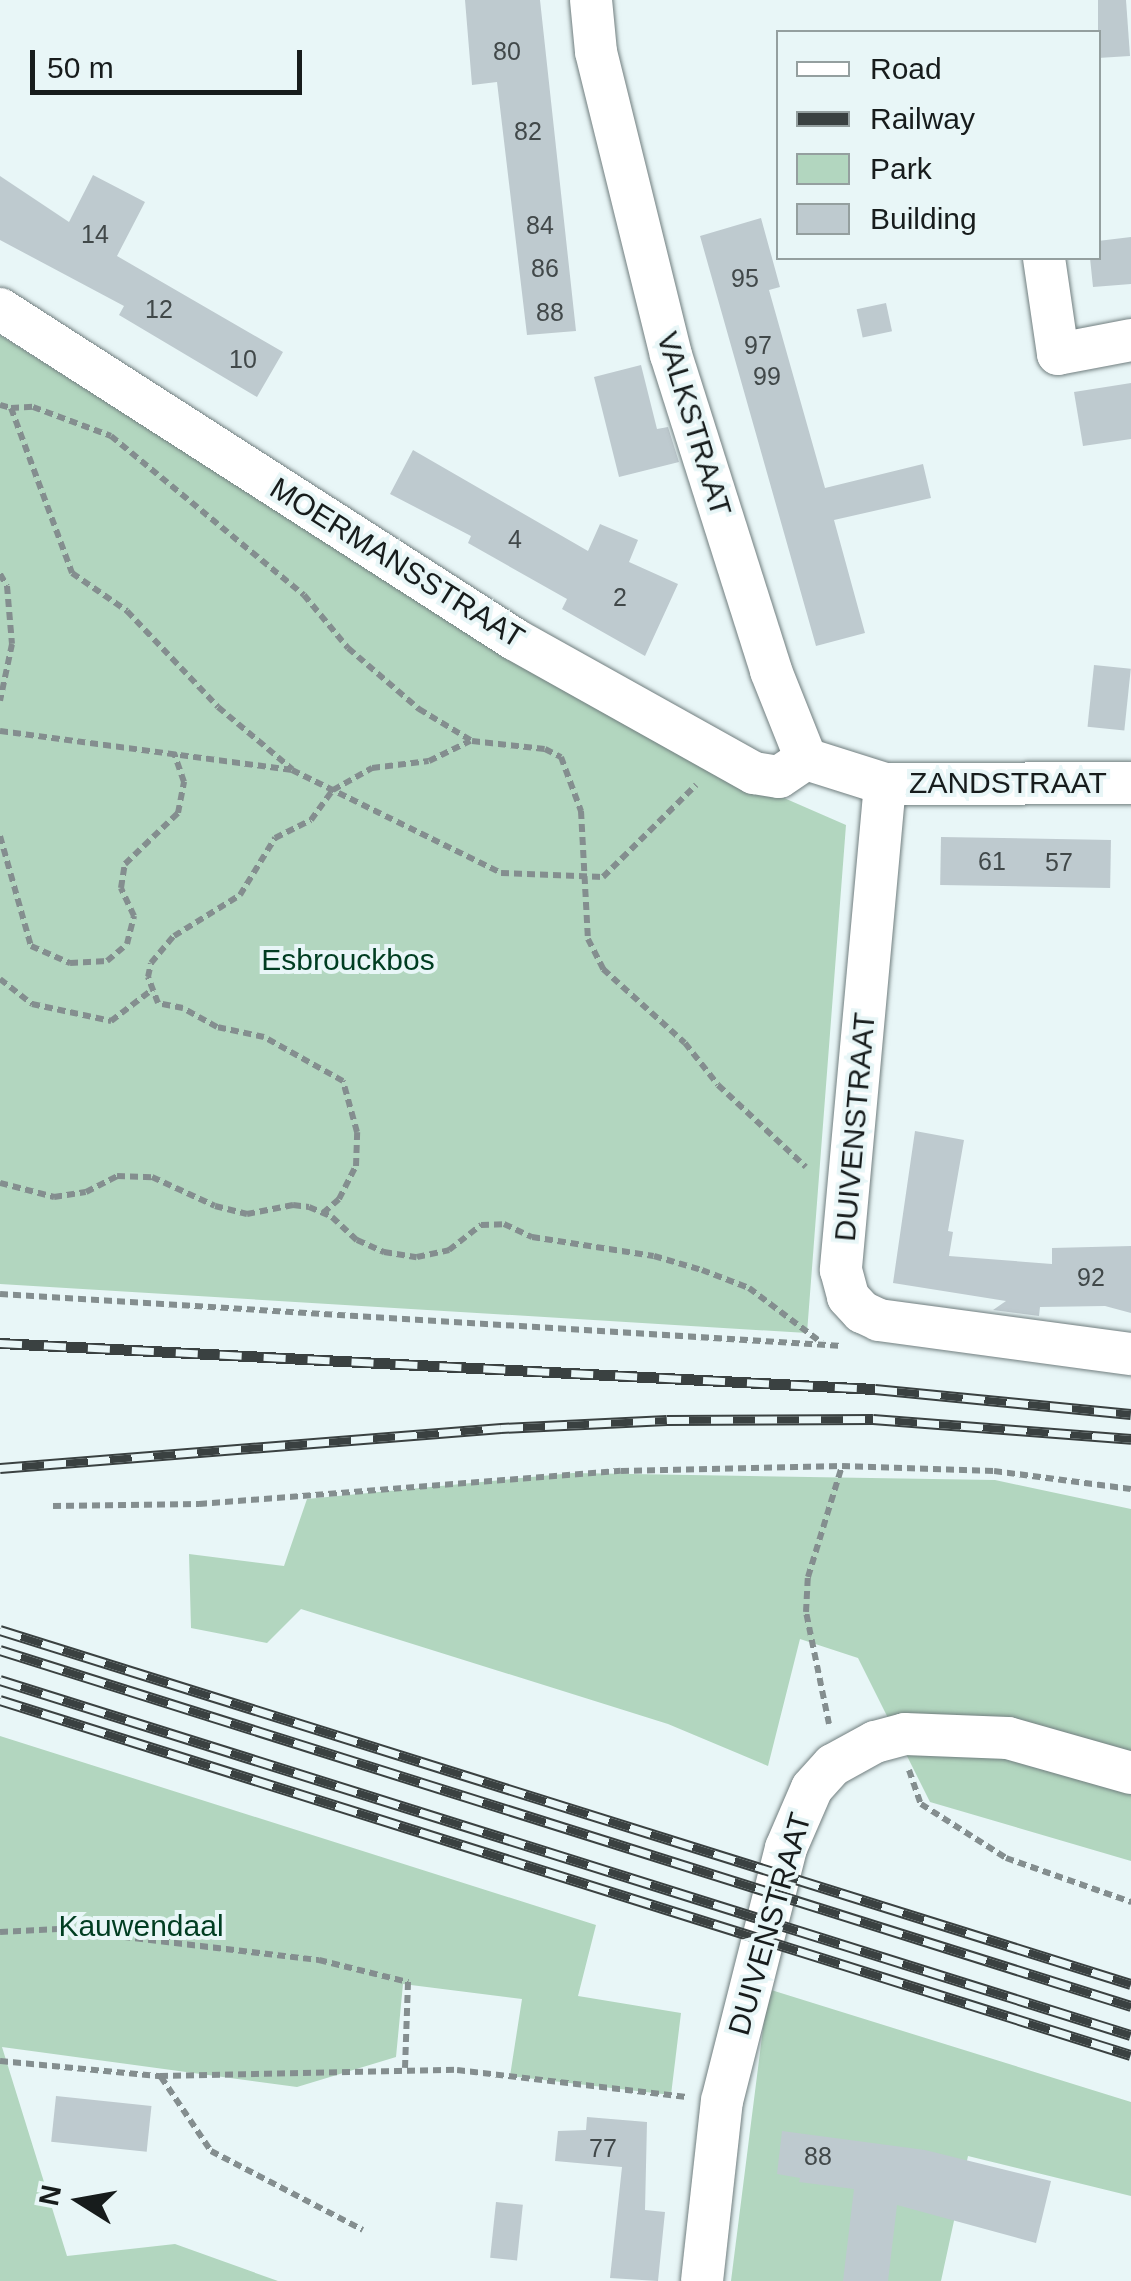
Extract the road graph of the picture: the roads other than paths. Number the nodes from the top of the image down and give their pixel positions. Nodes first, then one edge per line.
1 (590, 0) edge
2 (1044, 260) edge
3 (0, 308) edge
4 (1131, 340) edge
5 (806, 760) junction
6 (1131, 783) edge
7 (885, 784) junction
8 (1131, 1354) edge
9 (1131, 1773) edge
10 (702, 2281) edge

1 - 5 street, VALKSTRAAT
2 - 4 street
3 - 5 street, MOERMANSSTRAAT
5 - 7 street
6 - 7 street, ZANDSTRAAT
7 - 8 street, DUIVENSTRAAT
9 - 10 street, DUIVENSTRAAT

